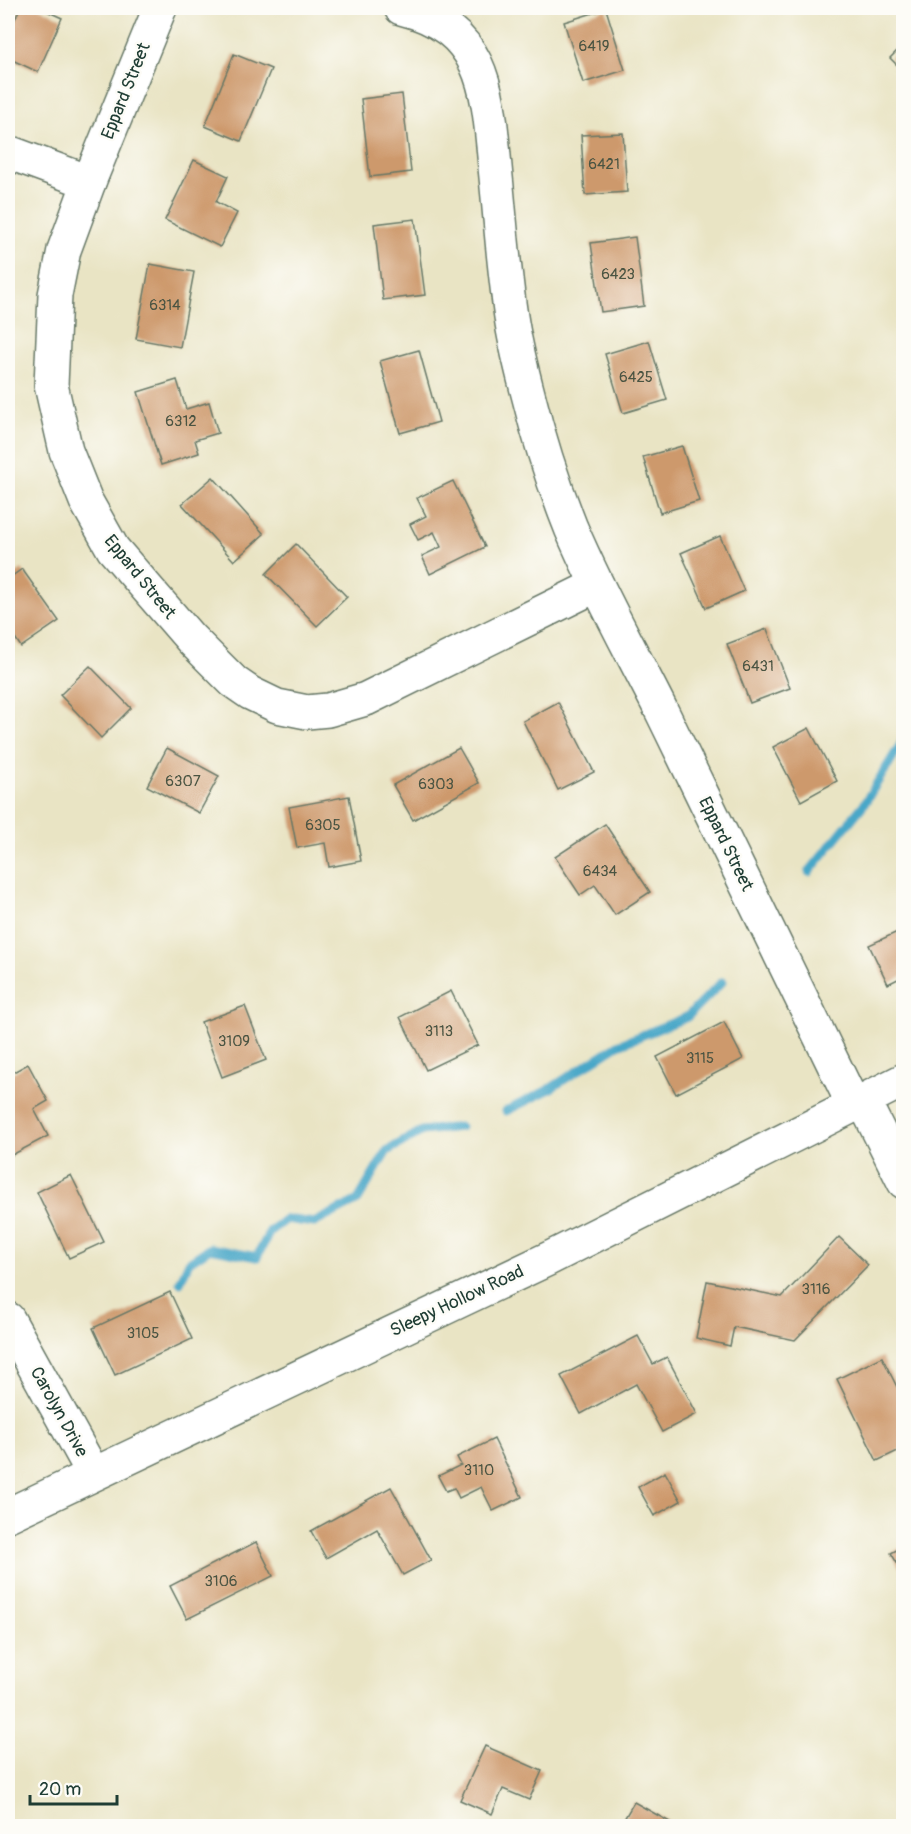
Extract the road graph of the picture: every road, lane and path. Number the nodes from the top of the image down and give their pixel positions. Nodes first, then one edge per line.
1 (160, 8) edge
2 (401, 8) edge
3 (8, 152) edge
4 (89, 182) junction
5 (597, 585) junction
6 (903, 1080) edge
7 (858, 1102) junction
8 (903, 1182) edge
9 (8, 1319) edge
10 (93, 1473) junction
11 (8, 1515) edge

1 - 4 street, Eppard Street
2 - 5 street, Eppard Street
3 - 4 street
4 - 5 street, Eppard Street
5 - 7 street, Eppard Street
6 - 7 street, Sleepy Hollow Road
7 - 8 street, Eppard Street
7 - 10 street, Sleepy Hollow Road
9 - 10 street, Carolyn Drive
10 - 11 street, Sleepy Hollow Road

